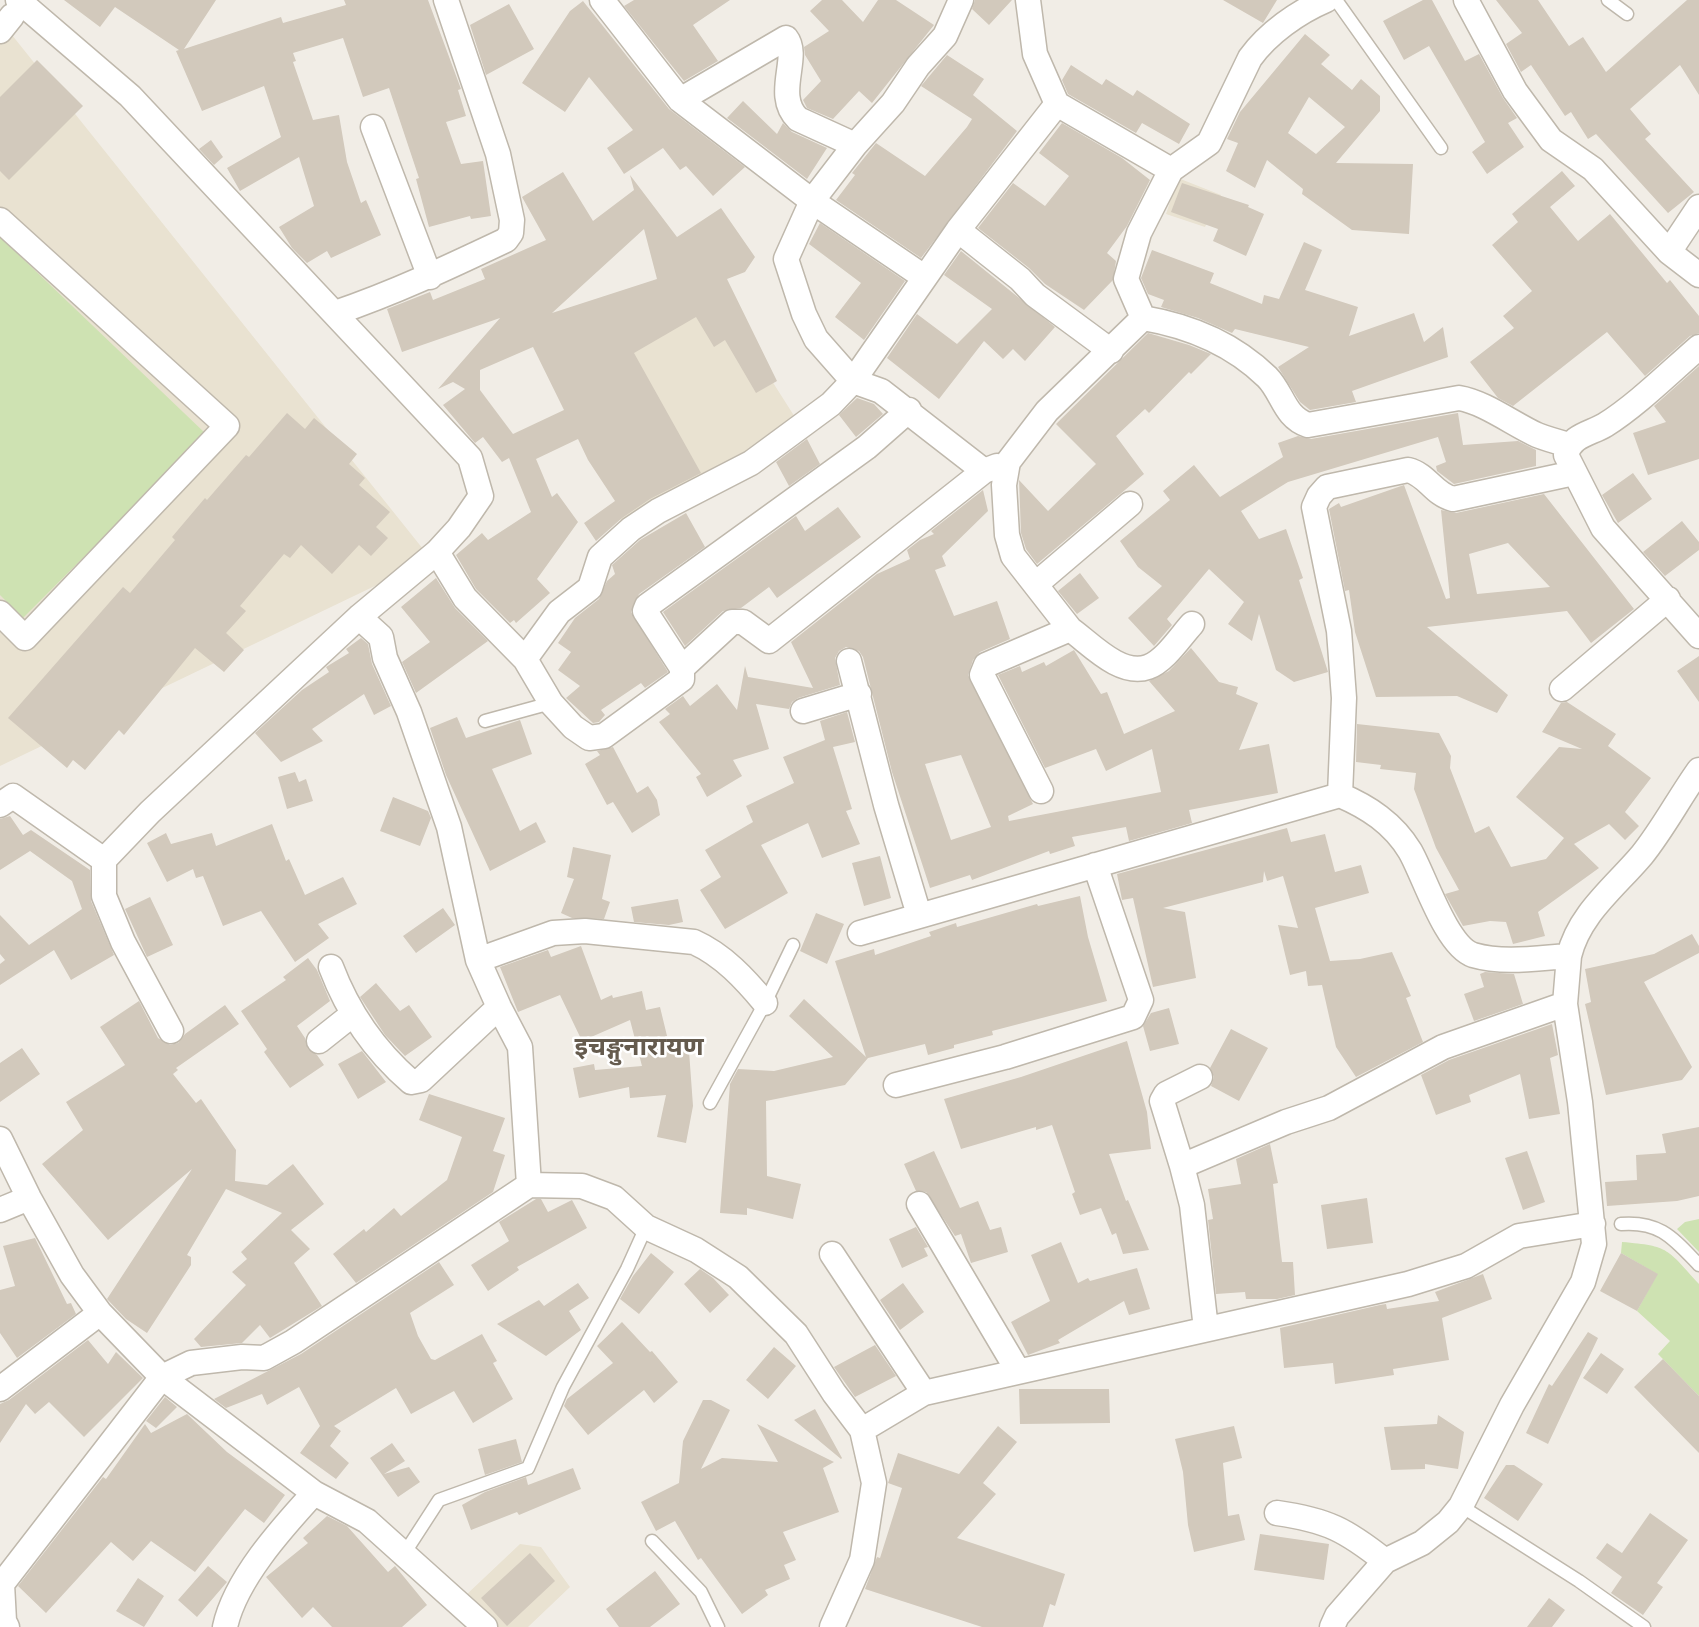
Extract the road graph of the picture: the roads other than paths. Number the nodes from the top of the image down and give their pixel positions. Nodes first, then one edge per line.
1 (446, 0) edge
2 (962, 0) edge
3 (1028, 0) edge
4 (1326, 0) edge
5 (1336, 0) edge
6 (1467, 0) edge
7 (1608, 0) edge
8 (609, 2) edge
9 (1627, 14) dead end
10 (10, 16) edge
11 (680, 100) junction
12 (1057, 104) junction
13 (373, 127) dead end
14 (855, 145) junction
15 (1440, 148) dead end
16 (1171, 170) junction
17 (812, 201) junction
18 (1699, 207) edge
19 (0, 220) edge
20 (958, 230) junction
21 (1669, 252) junction
22 (1699, 275) edge
23 (430, 277) junction
24 (924, 277) junction
25 (335, 313) junction
26 (1143, 318) junction
27 (1699, 348) edge
28 (1111, 351) junction
29 (853, 381) junction
30 (909, 410) junction
31 (1569, 446) junction
32 (1008, 462) junction
33 (984, 471) junction
34 (1574, 473) junction
35 (1130, 504) dead end
36 (437, 552) junction
37 (1036, 584) junction
38 (1668, 599) junction
39 (0, 613) edge
40 (359, 617) junction
41 (1192, 624) dead end
42 (1070, 629) junction
43 (1699, 636) edge
44 (525, 659) junction
45 (849, 661) dead end
46 (682, 668) junction
47 (1562, 689) dead end
48 (859, 694) junction
49 (551, 703) junction
50 (803, 711) dead end
51 (485, 722) dead end
52 (1699, 770) edge
53 (1041, 791) dead end
54 (1340, 795) junction
55 (0, 805) edge
56 (104, 860) junction
57 (1095, 865) junction
58 (919, 915) junction
59 (860, 933) dead end
60 (793, 945) dead end
61 (1569, 956) junction
62 (478, 960) junction
63 (331, 967) dead end
64 (765, 1003) junction
65 (1565, 1004) junction
66 (499, 1007) junction
67 (354, 1014) junction
68 (171, 1031) dead end
69 (319, 1041) dead end
70 (1200, 1077) dead end
71 (896, 1085) dead end
72 (710, 1103) dead end
73 (0, 1139) edge
74 (1182, 1166) junction
75 (529, 1185) junction
76 (28, 1198) junction
77 (919, 1204) dead end
78 (0, 1210) edge
79 (1598, 1224) junction
80 (1621, 1224) dead end
81 (646, 1227) junction
82 (832, 1254) dead end
83 (1699, 1265) edge
84 (100, 1313) junction
85 (1206, 1329) junction
86 (1018, 1371) junction
87 (162, 1377) junction
88 (0, 1389) edge
89 (924, 1393) junction
90 (862, 1430) junction
91 (314, 1493) junction
92 (1461, 1506) junction
93 (1277, 1513) dead end
94 (652, 1541) dead end
95 (404, 1554) junction
96 (1385, 1561) junction
97 (4, 1623) edge
98 (225, 1627) edge
99 (485, 1627) edge
100 (718, 1627) edge
101 (832, 1627) edge
102 (1332, 1627) edge
103 (1644, 1627) edge

1 - 23 street
2 - 14 street
3 - 12 street
4 - 16 street
5 - 15 lane
6 - 21 street
7 - 9 lane
8 - 11 street
10 - 25 street
11 - 14 street
11 - 17 street
12 - 16 street
12 - 20 street
13 - 23 street
14 - 17 street
16 - 26 street
17 - 24 street
17 - 29 street
18 - 21 street
19 - 39 street
20 - 24 street
20 - 28 street
21 - 22 street
23 - 25 street
24 - 29 street
25 - 36 street
26 - 28 street
26 - 31 street
27 - 31 street
28 - 32 street
29 - 30 street
29 - 44 street
30 - 33 street
30 - 46 street
31 - 34 street
32 - 33 street
32 - 37 street
33 - 46 street
34 - 38 street
34 - 54 street
35 - 37 street
36 - 40 street
36 - 44 street
37 - 42 street
38 - 43 street
38 - 47 street
40 - 56 street
40 - 62 street
41 - 42 street
42 - 53 street
44 - 49 street
45 - 48 street
46 - 49 street
48 - 50 street
48 - 58 street
49 - 51 lane
52 - 61 street
54 - 57 street
54 - 61 street
55 - 56 street
56 - 68 street
57 - 58 street
57 - 71 street
58 - 59 street
60 - 64 lane
61 - 65 street
62 - 64 street
62 - 66 street
63 - 67 street
64 - 72 lane
65 - 74 street
65 - 79 street
66 - 67 street
66 - 75 street
67 - 69 street
70 - 74 street
73 - 76 street
74 - 85 street
75 - 81 street
75 - 87 street
76 - 78 street
76 - 84 street
77 - 86 street
79 - 85 street
79 - 92 street
80 - 83 lane
81 - 90 street
81 - 95 lane
82 - 89 street
84 - 87 street
84 - 88 street
85 - 86 street
86 - 89 street
87 - 91 street
87 - 97 street
89 - 90 street
90 - 101 street
91 - 95 street
91 - 98 street
92 - 96 street
92 - 103 lane
93 - 96 street
94 - 100 lane
95 - 99 street
96 - 102 street

